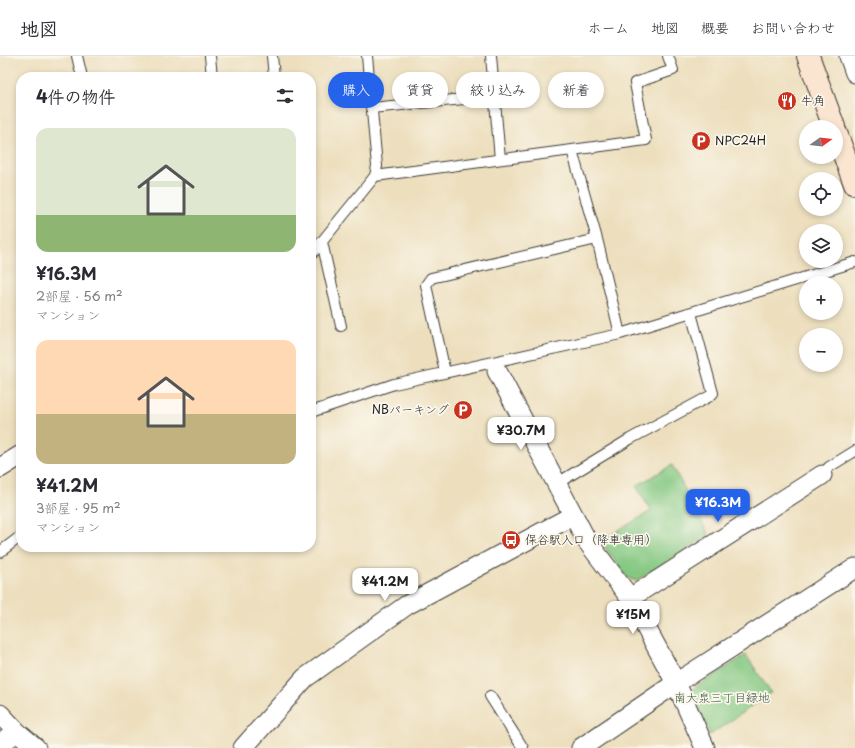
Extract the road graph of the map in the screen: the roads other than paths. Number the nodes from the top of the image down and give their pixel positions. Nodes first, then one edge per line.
1 (77, 56) edge
2 (210, 56) edge
3 (272, 56) edge
4 (367, 56) edge
5 (491, 56) edge
6 (668, 56) edge
7 (808, 56) edge
8 (849, 56) edge
9 (81, 72) edge
10 (212, 72) edge
11 (274, 72) edge
12 (368, 72) edge
13 (493, 72) edge
14 (855, 73) edge
15 (456, 100) edge
16 (384, 107) edge
17 (371, 108) edge
18 (496, 108) edge
19 (831, 120) edge
20 (572, 150) junction
21 (843, 152) edge
22 (500, 159) junction
23 (375, 176) junction
24 (855, 184) edge
25 (597, 239) junction
26 (322, 242) junction
27 (316, 249) edge
28 (855, 262) edge
29 (691, 313) junction
30 (341, 326) dead end
31 (620, 334) junction
32 (495, 367) junction
33 (445, 372) junction
34 (316, 410) edge
35 (855, 451) edge
36 (16, 458) edge
37 (0, 468) edge
38 (822, 475) joint
39 (556, 484) junction
40 (572, 516) junction
41 (16, 540) edge
42 (0, 552) edge
43 (855, 568) edge
44 (630, 598) junction
45 (676, 683) junction
46 (490, 696) dead end
47 (0, 714) edge
48 (17, 732) junction
49 (0, 744) edge
50 (36, 748) edge
51 (243, 748) edge
52 (523, 748) edge
53 (581, 748) edge
54 (705, 748) edge

1 - 9 lane
2 - 10 lane
3 - 11 lane
4 - 12 lane
5 - 13 lane
6 - 20 lane
7 - 19 main road
8 - 14 street
15 - 16 lane
17 - 23 lane
18 - 22 lane
20 - 22 lane
20 - 25 lane
21 - 24 main road
22 - 23 lane
23 - 26 lane
25 - 31 lane
25 - 33 lane
26 - 27 lane
26 - 30 lane
28 - 29 lane
29 - 31 lane
29 - 39 lane
31 - 32 lane
32 - 33 lane
32 - 39 street
33 - 34 lane
35 - 38 lane
36 - 37 street
38 - 44 street
39 - 40 street
40 - 44 street
40 - 51 street
41 - 42 lane
43 - 45 street
44 - 45 street
45 - 53 street
45 - 54 street
46 - 52 lane
47 - 48 street
48 - 49 street
48 - 50 street

